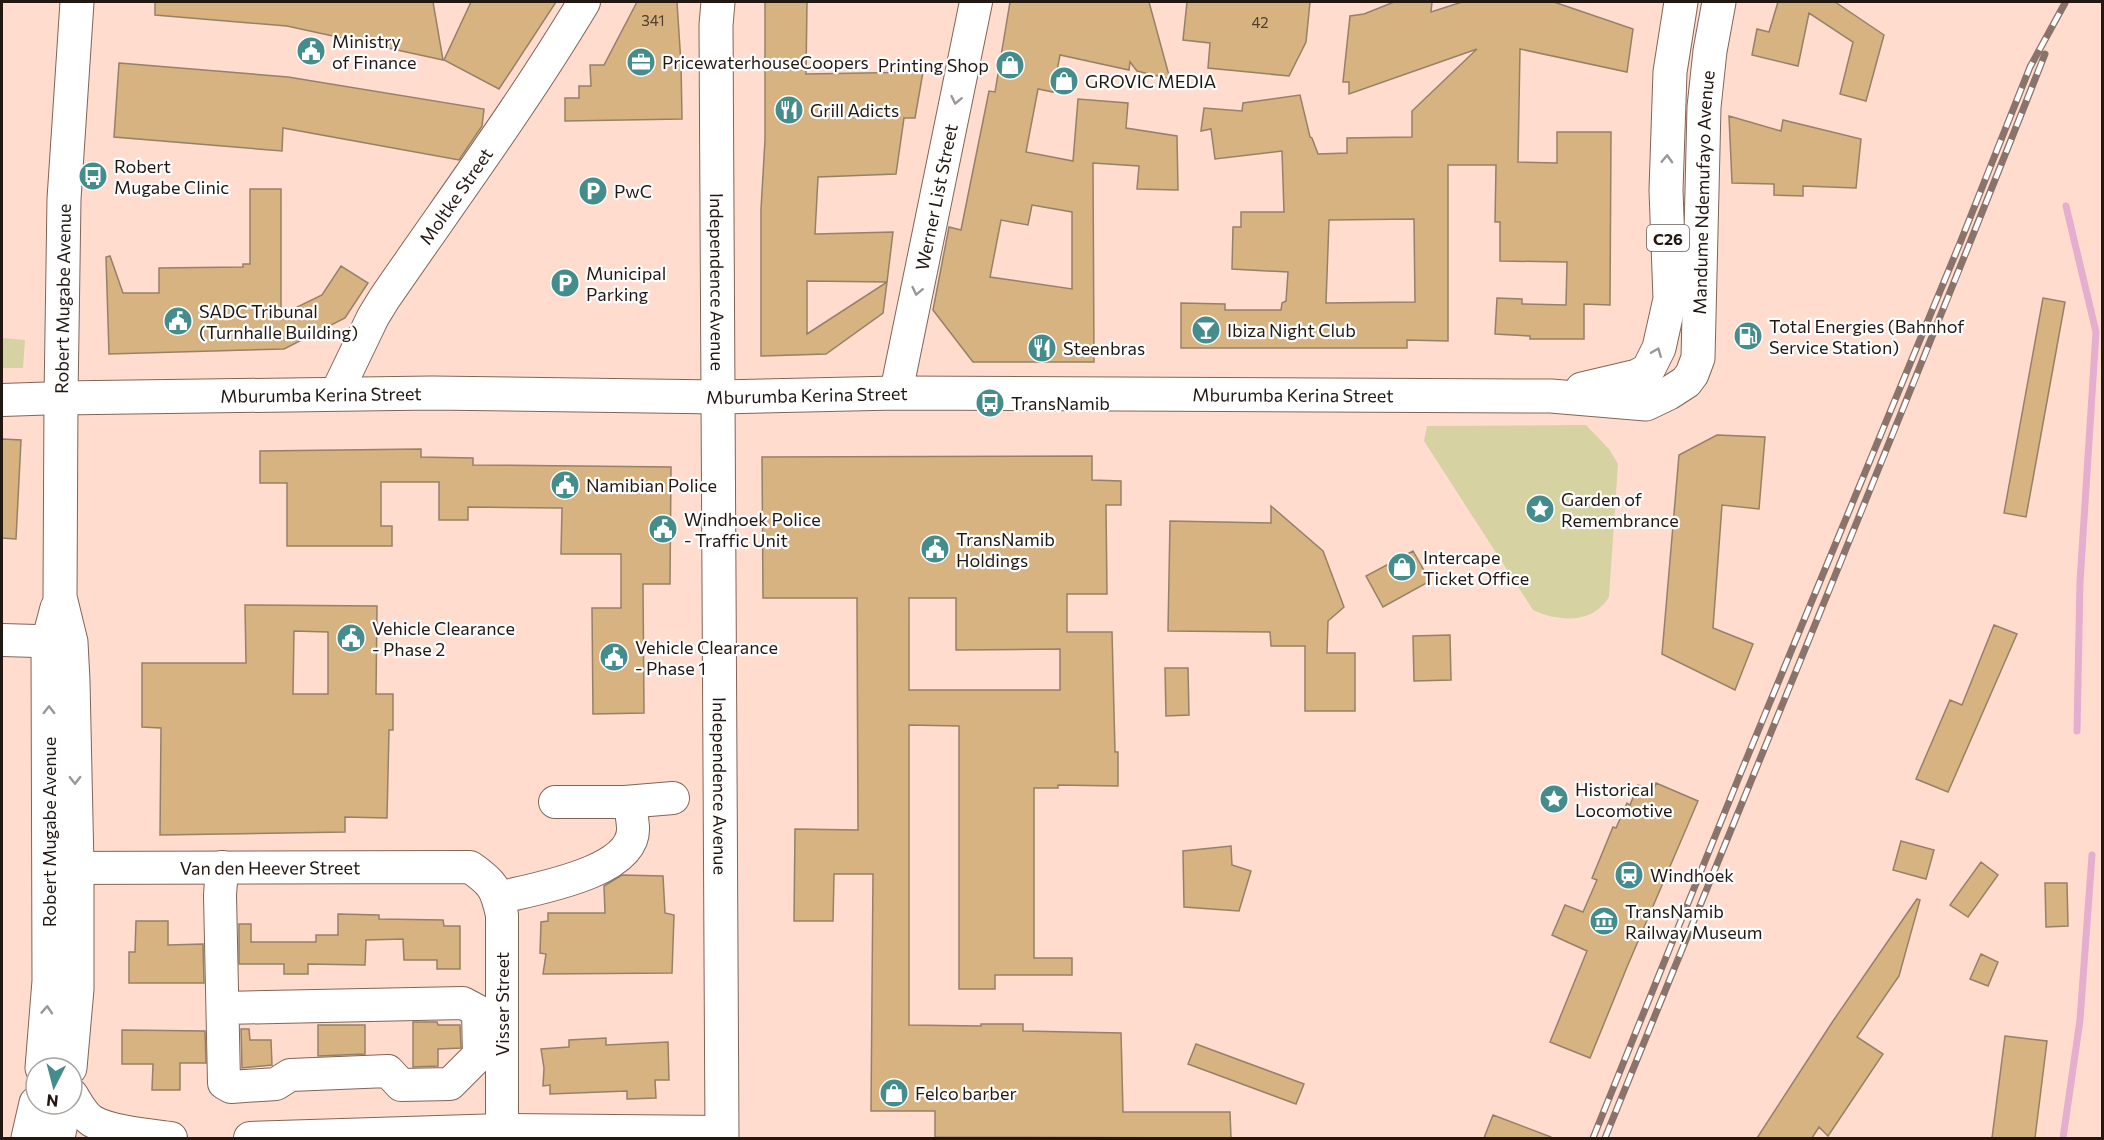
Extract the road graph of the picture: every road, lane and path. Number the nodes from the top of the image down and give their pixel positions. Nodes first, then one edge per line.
1 (77, 2) edge
2 (584, 2) edge
3 (718, 2) edge
4 (976, 2) edge
5 (1681, 2) edge
6 (1719, 2) edge
7 (896, 393) junction
8 (336, 394) junction
9 (1551, 396) junction
10 (719, 397) junction
11 (61, 398) junction
12 (2, 400) edge
13 (2, 640) edge
14 (59, 642) junction
15 (673, 798) dead end
16 (555, 802) dead end
17 (626, 802) junction
18 (63, 867) junction
19 (222, 867) junction
20 (494, 889) junction
21 (224, 1008) junction
22 (43, 1056) edge
23 (71, 1056) edge
24 (84, 1113) edge
25 (33, 1116) edge
26 (63, 1116) edge
27 (502, 1130) junction
28 (722, 1136) edge
29 (365, 1137) edge
30 (28, 1138) edge
31 (58, 1138) edge
32 (171, 1138) edge
33 (250, 1138) edge

1 - 11 main road, Robert Mugabe Avenue
2 - 8 street, Moltke Street
3 - 10 main road, Independence Avenue
4 -> 7 street, Werner List Street
9 -> 5 main road, Mandume Ndemufayo Avenue / C26
6 - 9 main road, Mandume Ndemufayo Avenue / C26
7 - 9 main road, Mburumba Kerina Street
7 - 10 main road, Mburumba Kerina Street
8 - 10 main road, Mburumba Kerina Street
8 - 11 main road, Mburumba Kerina Street
10 - 28 main road, Independence Avenue
11 - 12 street
11 - 14 main road, Robert Mugabe Avenue
13 - 14 street
14 - 18 main road, Robert Mugabe Avenue
15 - 17 street
16 - 17 street
17 - 20 street
18 - 19 street, Van den Heever Street
22 -> 18 main road, Robert Mugabe Avenue
18 - 23 main road, Robert Mugabe Avenue
19 - 20 street, Van den Heever Street
19 - 21 street
20 - 27 street, Visser Street
21 - 21 street
24 - 32 street
25 - 30 main road
26 - 31 main road
27 - 28 street
27 - 29 street
29 - 33 street

